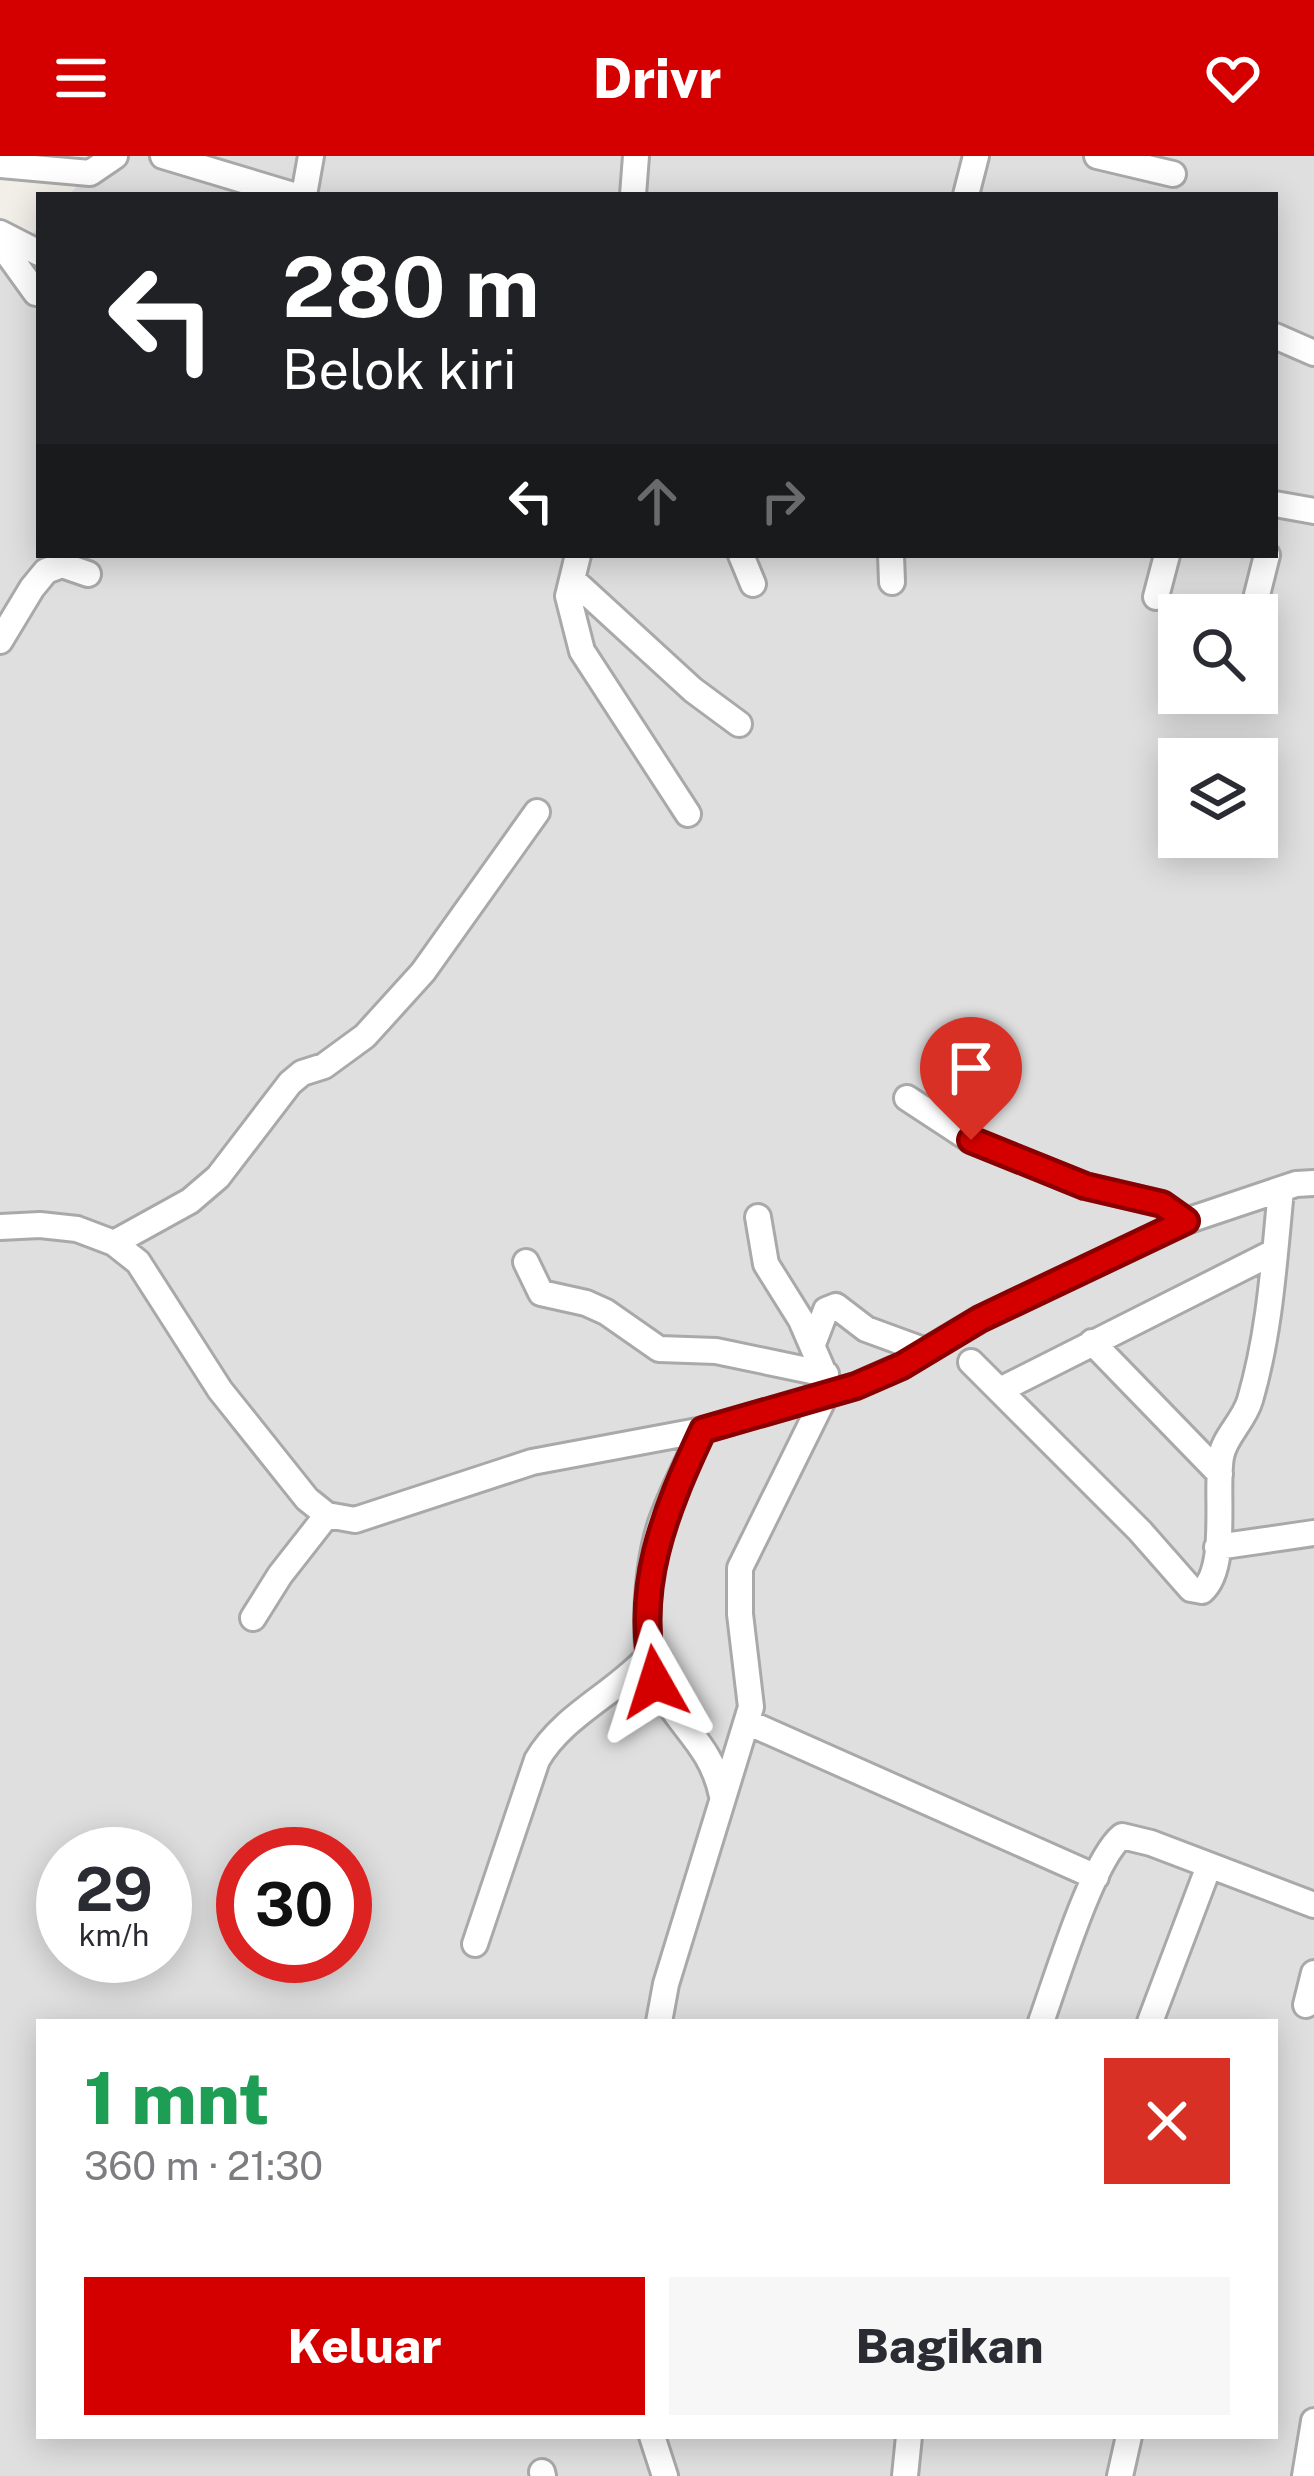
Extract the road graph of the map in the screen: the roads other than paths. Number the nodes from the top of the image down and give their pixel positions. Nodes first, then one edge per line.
1 (115, 156) edge
2 (163, 156) edge
3 (311, 156) edge
4 (636, 156) edge
5 (976, 156) edge
6 (1097, 156) edge
7 (0, 165) edge
8 (1173, 175) edge
9 (283, 192) edge
10 (305, 192) edge
11 (633, 192) edge
12 (967, 192) edge
13 (0, 232) edge
14 (0, 243) edge
15 (36, 251) edge
16 (36, 293) dead end
17 (1278, 337) edge
18 (1314, 353) edge
19 (1278, 510) edge
20 (1314, 511) edge
21 (742, 558) edge
22 (891, 558) edge
23 (1166, 558) edge
24 (1266, 558) edge
25 (576, 567) edge
26 (88, 574) dead end
27 (892, 582) dead end
28 (753, 584) dead end
29 (1257, 594) edge
30 (1156, 597) dead end
31 (0, 641) edge
32 (739, 724) dead end
33 (537, 812) dead end
34 (688, 814) dead end
35 (907, 1099) dead end
36 (1314, 1183) edge
37 (1281, 1190) junction
38 (758, 1217) dead end
39 (1186, 1221) junction
40 (0, 1227) edge
41 (114, 1243) junction
42 (1274, 1252) junction
43 (526, 1262) dead end
44 (1092, 1342) junction
45 (813, 1344) junction
46 (926, 1351) junction
47 (971, 1362) dead end
48 (827, 1387) junction
49 (1000, 1390) junction
50 (703, 1430) junction
51 (1220, 1474) junction
52 (327, 1515) junction
53 (1314, 1533) edge
54 (1217, 1546) junction
55 (253, 1618) dead end
56 (649, 1656) junction
57 (747, 1722) junction
58 (723, 1798) junction
59 (1209, 1866) junction
60 (1096, 1877) junction
61 (1314, 1905) edge
62 (475, 1944) dead end
63 (1314, 1973) edge
64 (1306, 2005) dead end
65 (660, 2019) edge
66 (1042, 2019) edge
67 (1151, 2019) edge
68 (1314, 2421) edge
69 (653, 2439) edge
70 (909, 2439) edge
71 (1128, 2439) edge
72 (665, 2476) edge
73 (905, 2476) edge
74 (1120, 2476) edge
75 (1305, 2476) edge

1 - 7 street
2 - 9 street
3 - 10 street
4 - 11 street
5 - 12 street
6 - 8 street
13 - 15 street
14 - 16 street
17 - 18 street
19 - 20 street
21 - 28 street
22 - 27 street
23 - 30 street
24 - 29 street
25 - 32 street
25 - 34 street
26 - 31 street
33 - 41 street
35 - 39 street
36 - 37 street
37 - 39 street
37 - 42 street
38 - 45 street
39 - 46 street
40 - 41 street
41 - 52 street
42 - 44 street
42 - 51 street
43 - 48 street
44 - 49 street
44 - 51 street
45 - 46 street
45 - 48 street
46 - 48 street
47 - 49 street
48 - 50 street
48 - 57 street
49 - 54 street
50 - 52 street
50 - 56 street
51 - 54 street
52 - 55 street
53 - 54 street
56 - 58 street
56 - 62 street
57 - 58 street
57 - 60 street
58 - 65 street
59 - 60 street
59 - 61 street
59 - 67 street
60 - 66 street
63 - 64 street
68 - 75 street
69 - 72 street
70 - 73 street
71 - 74 street

